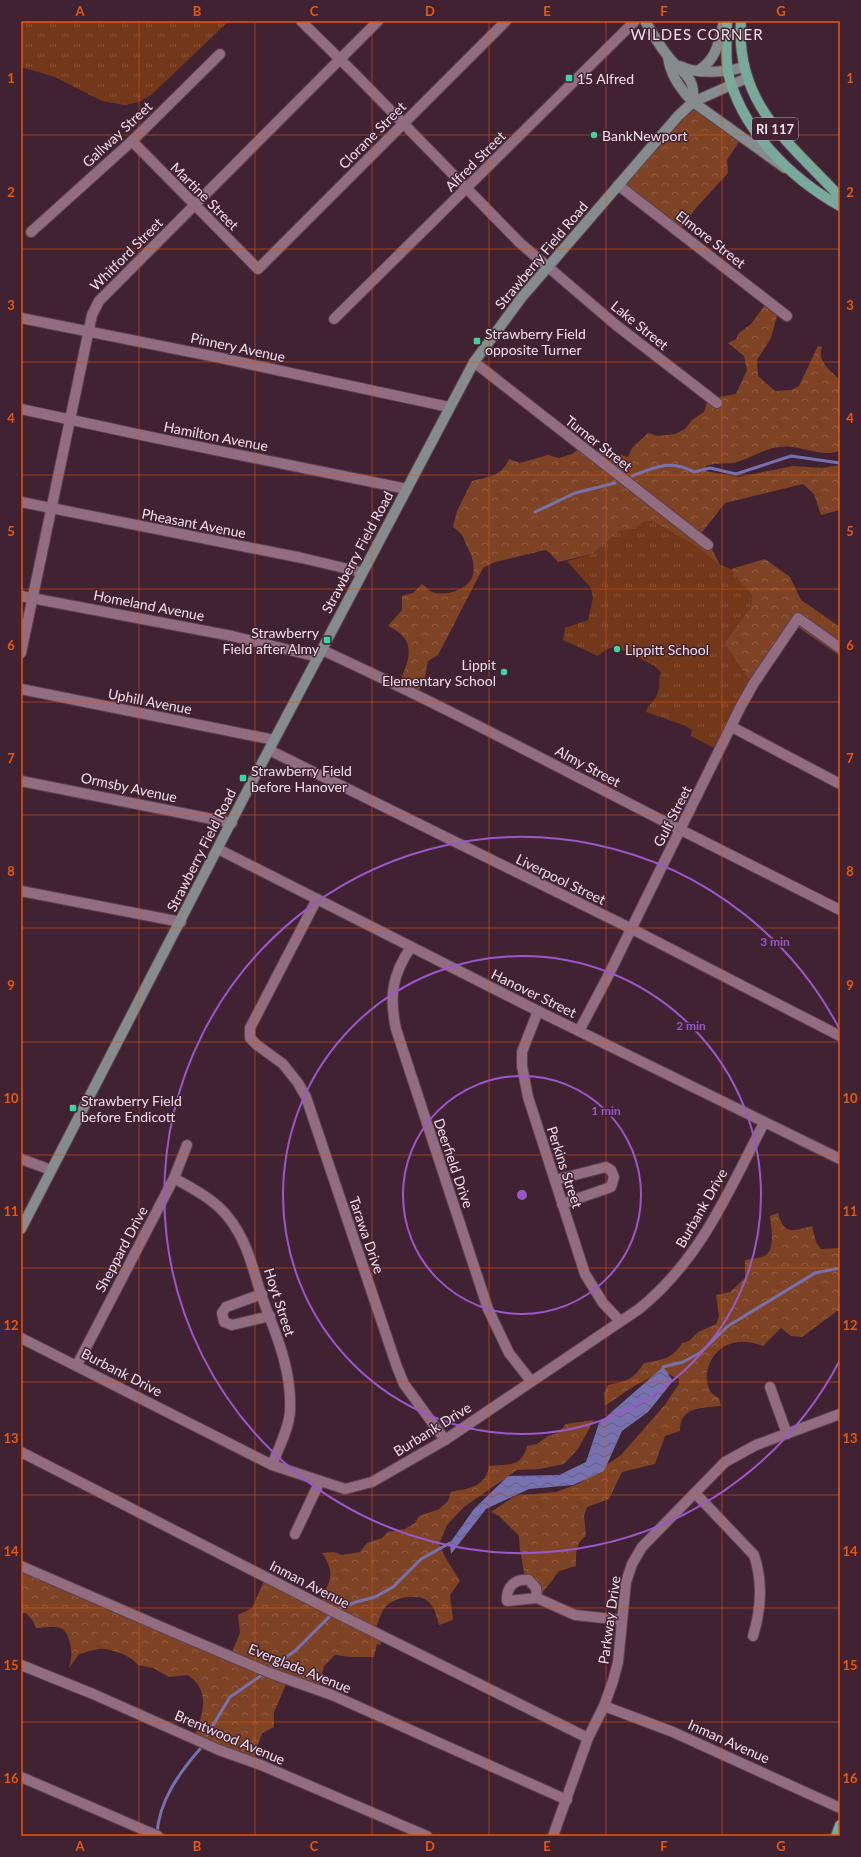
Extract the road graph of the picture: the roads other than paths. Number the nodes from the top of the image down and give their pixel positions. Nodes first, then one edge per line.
1 (301, 21) edge
2 (378, 21) edge
3 (506, 21) edge
4 (635, 21) edge
5 (644, 21) edge
6 (726, 21) edge
7 (741, 21) edge
8 (220, 54) dead end
9 (668, 57) junction
10 (340, 59) junction
11 (677, 64) junction
12 (744, 67) junction
13 (699, 70) junction
14 (728, 72) junction
15 (747, 78) junction
16 (732, 84) junction
17 (693, 102) junction
18 (403, 124) junction
19 (132, 141) junction
20 (795, 175) junction
21 (618, 185) junction
22 (466, 190) junction
23 (840, 197) edge
24 (194, 205) junction
25 (840, 206) edge
26 (31, 232) dead end
27 (548, 266) junction
28 (258, 269) joint
29 (787, 316) dead end
30 (21, 318) edge
31 (334, 319) dead end
32 (90, 332) junction
33 (474, 362) junction
34 (716, 403) dead end
35 (449, 407) junction
36 (21, 409) edge
37 (70, 420) junction
38 (406, 489) junction
39 (21, 502) edge
40 (51, 508) junction
41 (708, 545) dead end
42 (362, 572) junction
43 (21, 596) edge
44 (32, 598) junction
45 (840, 648) edge
46 (21, 653) edge
47 (320, 653) junction
48 (21, 689) edge
49 (732, 727) junction
50 (274, 740) junction
51 (269, 750) junction
52 (21, 781) edge
53 (840, 784) edge
54 (232, 823) junction
55 (681, 830) junction
56 (218, 849) junction
57 (21, 891) edge
58 (317, 899) junction
59 (840, 910) edge
60 (181, 922) junction
61 (632, 929) junction
62 (411, 947) junction
63 (538, 1011) junction
64 (579, 1031) junction
65 (840, 1036) edge
66 (764, 1123) junction
67 (187, 1145) dead end
68 (21, 1159) edge
69 (840, 1159) edge
70 (51, 1170) junction
71 (174, 1178) junction
72 (555, 1180) junction
73 (562, 1204) junction
74 (21, 1229) edge
75 (262, 1294) junction
76 (270, 1316) junction
77 (620, 1321) junction
78 (21, 1338) edge
79 (77, 1365) junction
80 (530, 1381) junction
81 (770, 1387) dead end
82 (840, 1414) edge
83 (787, 1434) junction
84 (445, 1440) junction
85 (21, 1452) edge
86 (272, 1465) junction
87 (320, 1481) junction
88 (695, 1493) junction
89 (295, 1534) dead end
90 (21, 1566) edge
91 (537, 1598) dead end
92 (622, 1620) junction
93 (753, 1636) dead end
94 (21, 1665) edge
95 (604, 1706) junction
96 (588, 1738) junction
97 (21, 1778) edge
98 (566, 1800) junction
99 (840, 1808) edge
100 (840, 1825) edge
101 (158, 1836) edge
102 (427, 1836) edge
103 (553, 1836) edge
104 (836, 1836) edge

1 - 10 street, Lake Street
2 - 10 street, Whitford Street
3 - 18 street, Clorane Street
4 - 22 street, Alfred Street
5 - 9 street
6 - 13 street
6 - 14 main road, RI 117
7 - 12 main road, RI 117
8 - 19 street, Gallway Street
9 - 11 street
9 - 17 street
10 - 18 street, Lake Street
10 - 24 street, Whitford Street
11 - 13 street
11 - 17 street
12 - 14 street
12 - 15 main road, RI 117
13 - 14 street
14 - 16 main road, RI 117
15 - 16 street, Strawberry Field Road
15 - 23 main road, RI 117
16 - 17 street, Strawberry Field Road
16 - 20 main road, RI 117
17 - 20 street
17 - 21 street, Strawberry Field Road
18 - 22 street, Lake Street
18 - 28 street, Clorane Street
19 - 24 street, Martine Street
19 - 26 street, Gallway Street
20 - 25 main road, RI 117
21 - 27 street, Strawberry Field Road
21 - 29 street, Elmore Street
22 - 27 street, Lake Street
22 - 31 street, Alfred Street
24 - 28 street, Martine Street
24 - 32 street, Whitford Street
27 - 33 street, Strawberry Field Road
27 - 34 street, Lake Street
30 - 32 street, Pinnery Avenue
32 - 35 street, Pinnery Avenue
32 - 37 street, Whitford Street
33 - 35 street, Strawberry Field Road
33 - 41 street, Turner Street
35 - 38 street, Strawberry Field Road
36 - 37 street, Hamilton Avenue
37 - 38 street, Hamilton Avenue
37 - 40 street, Whitford Street
38 - 42 street, Strawberry Field Road
39 - 40 street, Pheasant Avenue
40 - 42 street, Pheasant Avenue
40 - 44 street, Whitford Street
42 - 47 street, Strawberry Field Road
43 - 44 street, Homeland Avenue
44 - 46 street, Whitford Street
44 - 47 street, Homeland Avenue
45 - 49 street, Gulf Street
47 - 50 street, Strawberry Field Road
47 - 55 street, Almy Street
48 - 50 street, Uphill Avenue
49 - 53 street
49 - 55 street, Gulf Street
50 - 51 street, Strawberry Field Road
51 - 54 street, Strawberry Field Road
51 - 61 street, Liverpool Street
52 - 54 street, Ormsby Avenue
54 - 56 street, Strawberry Field Road
55 - 59 street, Almy Street
55 - 61 street, Gulf Street
56 - 58 street, Hanover Street
56 - 60 street, Strawberry Field Road
57 - 60 street
58 - 62 street, Hanover Street
58 - 84 street, Tarawa Drive
60 - 70 street, Strawberry Field Road
61 - 64 street, Gulf Street
61 - 65 street, Liverpool Street
62 - 63 street, Hanover Street
62 - 80 street, Deerfield Drive
63 - 64 street, Hanover Street
63 - 72 street, Perkins Street
64 - 66 street, Hanover Street
66 - 69 street, Hanover Street
66 - 77 street, Burbank Drive
67 - 71 street, Sheppard Drive
68 - 70 street
70 - 74 street, Strawberry Field Road
71 - 75 street, Hoyt Street
71 - 79 street, Sheppard Drive
72 - 73 street, Perkins Street
72 - 73 street
73 - 77 street, Perkins Street
75 - 76 street, Hoyt Street
75 - 76 street
76 - 86 street, Hoyt Street
77 - 80 street, Burbank Drive
78 - 79 street, Burbank Drive
79 - 86 street, Burbank Drive
80 - 84 street, Burbank Drive
81 - 83 street
82 - 83 street, Parkway Drive
83 - 88 street, Parkway Drive
84 - 87 street, Burbank Drive
85 - 96 street, Inman Avenue
86 - 87 street, Burbank Drive
87 - 89 street
88 - 92 street, Parkway Drive
88 - 93 street
90 - 98 street, Everglade Avenue
91 - 92 street
92 - 95 street, Parkway Drive
94 - 102 street, Brentwood Avenue
95 - 96 street, Parkway Drive
95 - 99 street, Inman Avenue
96 - 98 street, Parkway Drive
97 - 101 street
98 - 103 street, Parkway Drive
100 - 104 main road

